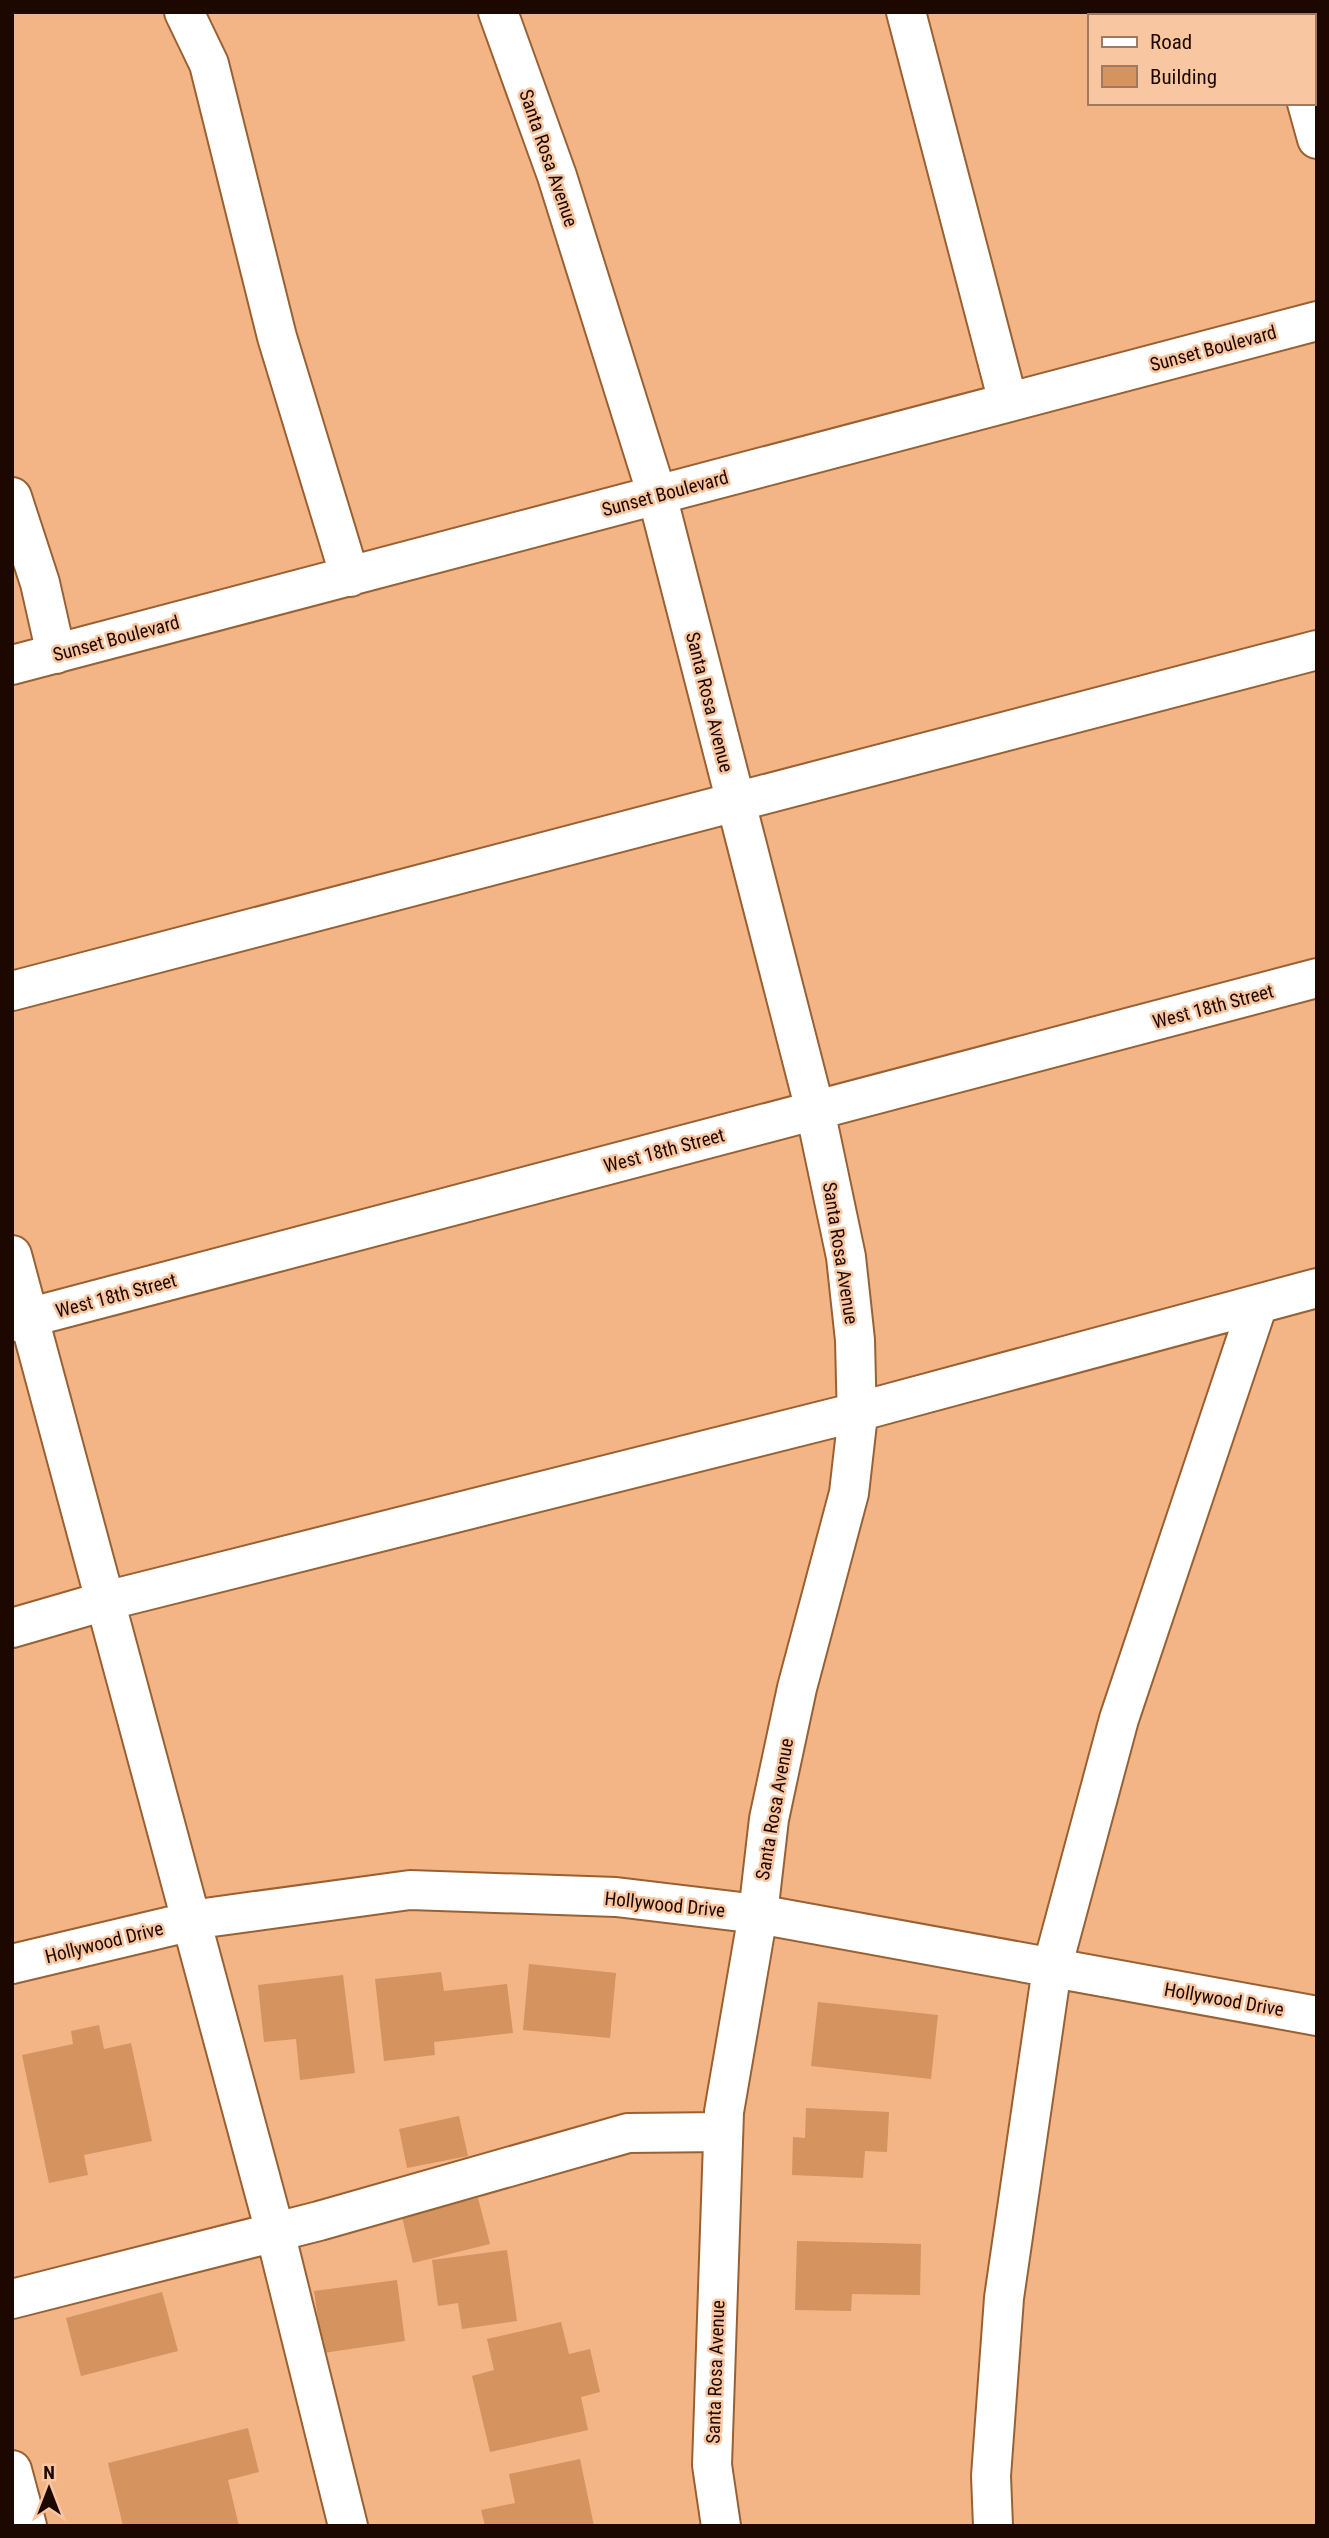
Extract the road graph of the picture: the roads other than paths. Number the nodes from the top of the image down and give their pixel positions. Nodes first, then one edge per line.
1 (184, 12) edge
2 (498, 12) edge
3 (906, 12) edge
4 (1308, 105) edge
5 (1317, 139) edge
6 (1317, 321) edge
7 (1008, 402) junction
8 (657, 495) junction
9 (12, 497) edge
10 (350, 576) junction
11 (1317, 650) edge
12 (56, 654) junction
13 (12, 665) edge
14 (736, 803) junction
15 (1317, 978) edge
16 (12, 991) edge
17 (815, 1110) junction
18 (12, 1255) edge
19 (1317, 1288) edge
20 (1258, 1304) junction
21 (20, 1320) edge
22 (857, 1412) junction
23 (105, 1601) junction
24 (12, 1628) edge
25 (758, 1914) junction
26 (192, 1921) junction
27 (12, 1964) edge
28 (1052, 1968) junction
29 (1317, 2016) edge
30 (723, 2132) junction
31 (275, 2232) junction
32 (12, 2299) edge
33 (12, 2470) edge
34 (27, 2526) edge
35 (348, 2526) edge
36 (721, 2526) edge
37 (993, 2526) edge

1 - 10 street
2 - 8 street, Santa Rosa Avenue
3 - 7 street
4 - 5 street
6 - 7 street, Sunset Boulevard
7 - 8 street, Sunset Boulevard
8 - 10 street, Sunset Boulevard
8 - 14 street, Santa Rosa Avenue
9 - 12 street
10 - 12 street, Sunset Boulevard
11 - 14 street
12 - 13 street, Sunset Boulevard
14 - 16 street
14 - 17 street, Santa Rosa Avenue
15 - 17 street, West 18th Street
17 - 21 street, West 18th Street
17 - 22 street, Santa Rosa Avenue
18 - 21 street
19 - 20 street
20 - 22 street
20 - 28 street
21 - 23 street
22 - 23 street
22 - 25 street, Santa Rosa Avenue
23 - 24 street
23 - 26 street
25 - 26 street, Hollywood Drive
25 - 28 street, Hollywood Drive
25 - 30 street, Santa Rosa Avenue
26 - 27 street, Hollywood Drive
26 - 31 street
28 - 29 street, Hollywood Drive
28 - 37 street
30 - 31 street
30 - 36 street, Santa Rosa Avenue
31 - 32 street
31 - 35 street
33 - 34 street

